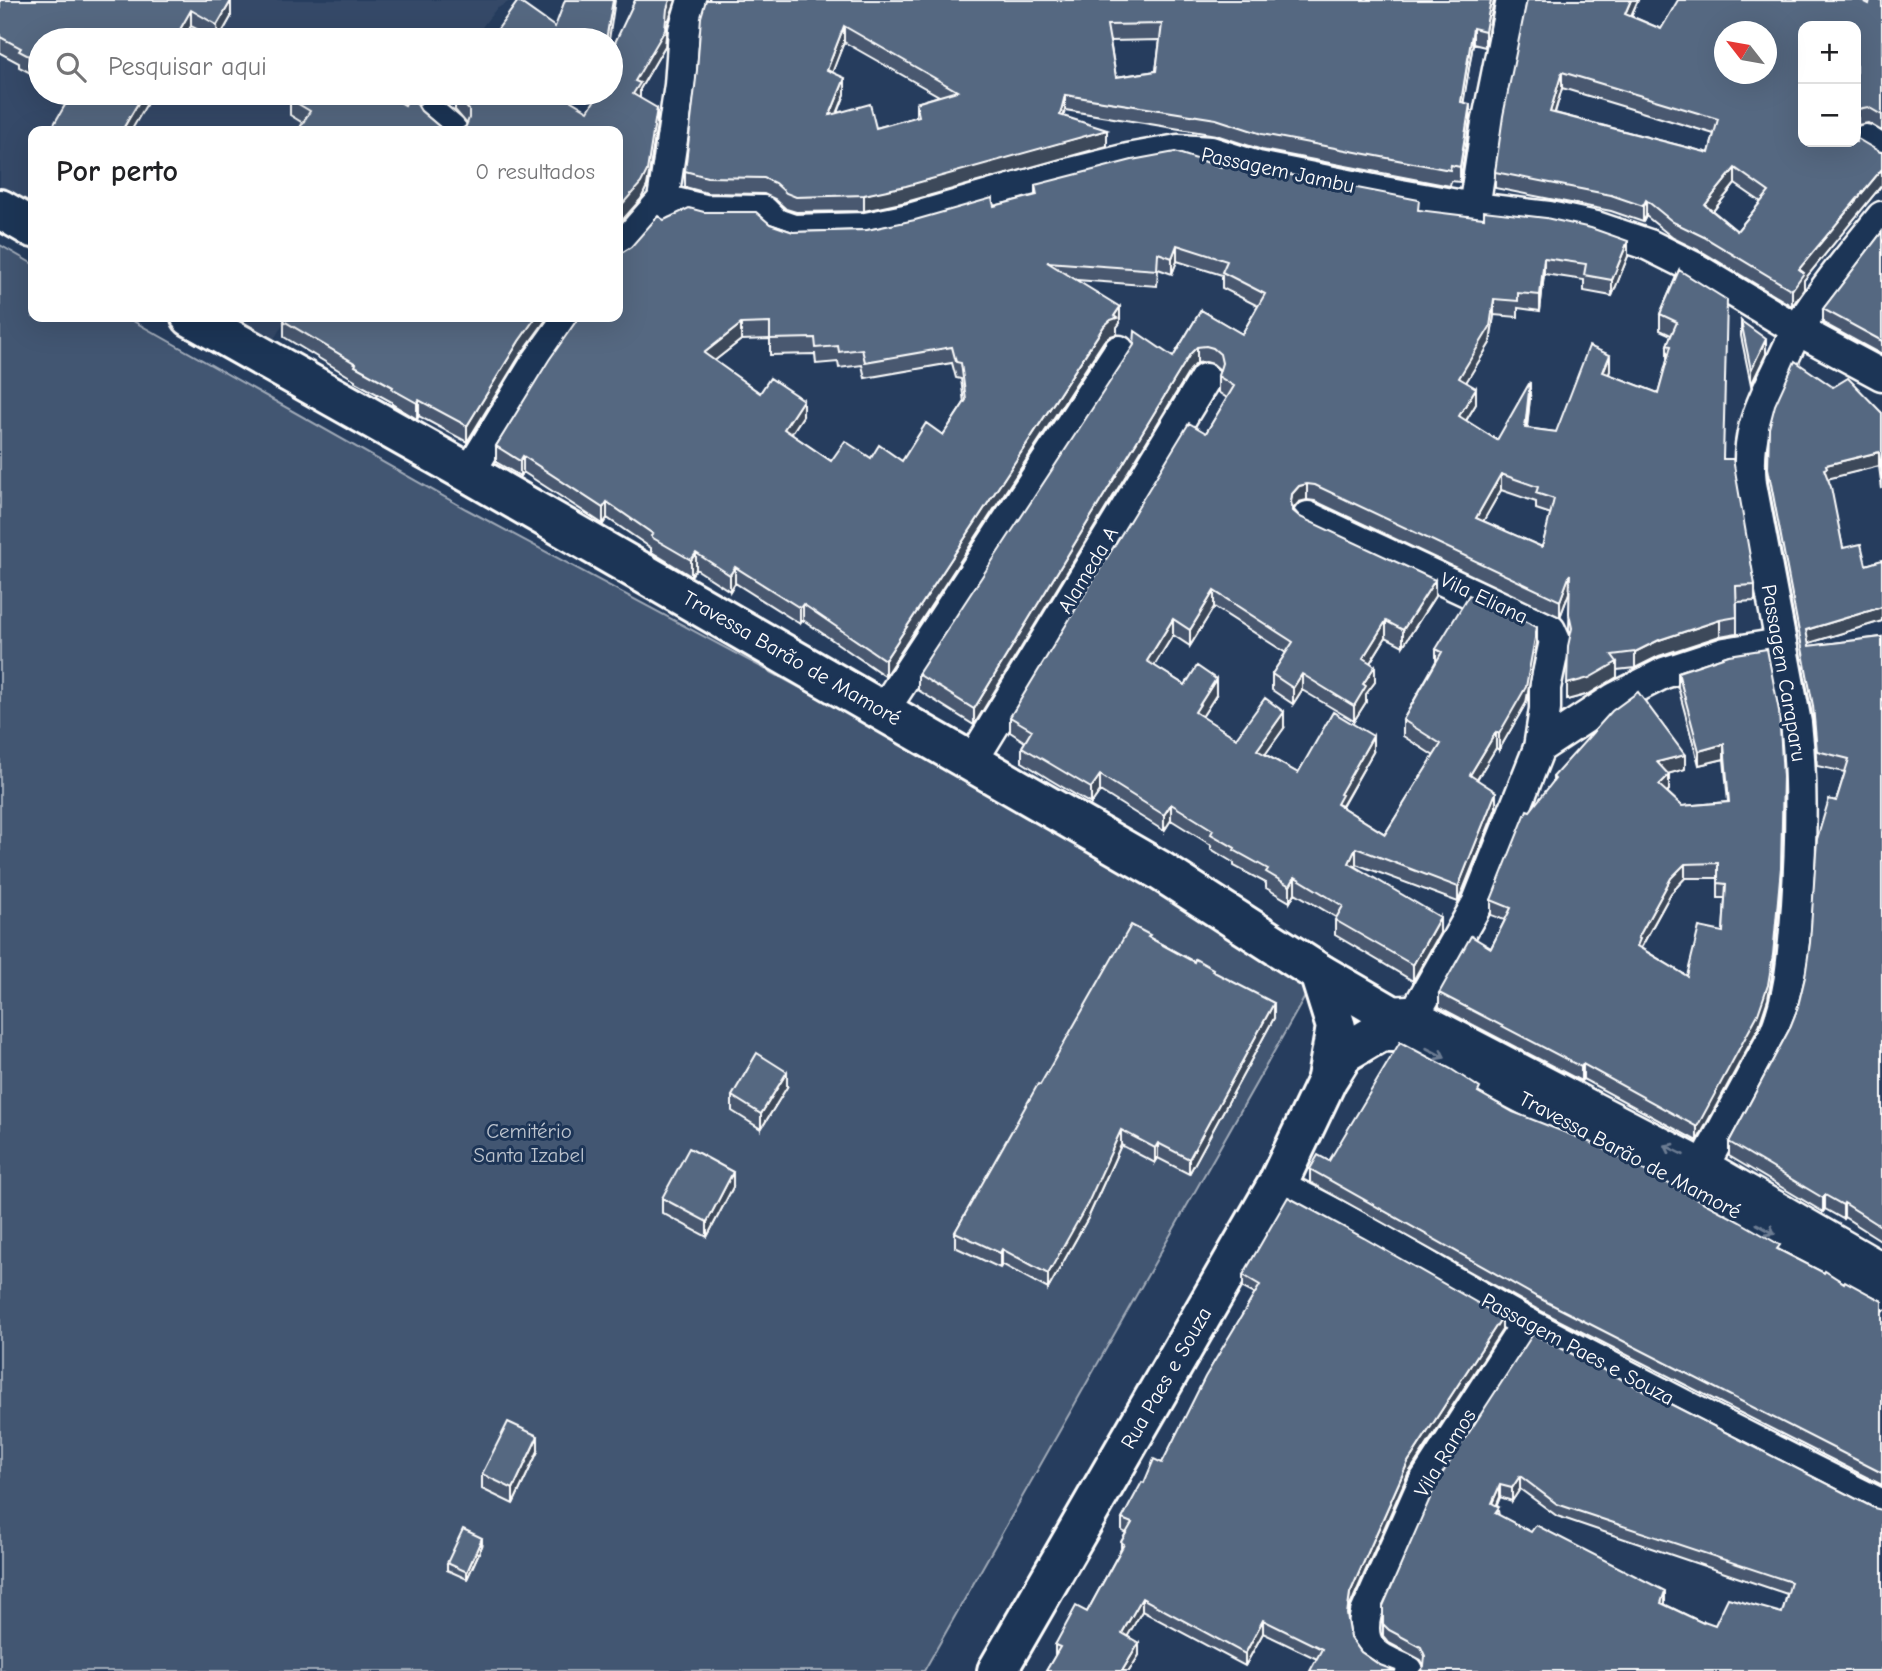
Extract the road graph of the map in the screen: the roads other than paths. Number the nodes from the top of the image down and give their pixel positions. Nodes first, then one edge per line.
1 (693, 0) edge
2 (1512, 0) edge
3 (663, 200) junction
4 (1474, 208) junction
5 (0, 209) edge
6 (1882, 217) edge
7 (28, 225) edge
8 (623, 245) edge
9 (200, 322) edge
10 (565, 322) edge
11 (1798, 330) junction
12 (1119, 351) dead end
13 (1882, 375) edge
14 (1205, 379) dead end
15 (469, 473) junction
16 (1308, 517) edge
17 (1780, 644) junction
18 (883, 711) junction
19 (1539, 748) junction
20 (972, 761) junction
21 (1320, 974) junction
22 (1398, 1019) junction
23 (1327, 1080) junction
24 (1698, 1176) junction
25 (1277, 1185) junction
26 (1882, 1268) edge
27 (1882, 1294) edge
28 (1527, 1323) junction
29 (1882, 1505) edge
30 (997, 1671) edge
31 (1408, 1671) edge

1 - 3 street
2 - 4 street
3 - 4 street, Passagem Jambu
3 - 8 street
4 - 11 street, Passagem Jambu
5 - 7 street
6 - 11 street, Passagem Caraparu
9 - 15 street, Travessa Barão de Mamoré
10 - 15 street
11 - 13 street, Passagem Jambu
11 - 17 street, Passagem Caraparu
12 - 18 street
14 - 20 street, Alameda A
15 - 18 street, Travessa Barão de Mamoré
16 - 19 street, Vila Eliana
17 - 19 street
17 - 24 street, Passagem Caraparu
18 - 20 street, Travessa Barão de Mamoré
19 - 22 street
20 - 21 street, Travessa Barão de Mamoré
21 - 22 street, Travessa Barão de Mamoré
21 - 23 street, Rua Paes e Souza
22 - 23 street, Rua Paes e Souza
22 - 24 street, Travessa Barão de Mamoré
23 - 25 street, Rua Paes e Souza
24 - 26 street, Travessa Barão de Mamoré
24 -> 27 street, Travessa Barão de Mamoré
25 - 28 street, Passagem Paes e Souza
25 - 30 street, Rua Paes e Souza
28 - 29 street, Passagem Paes e Souza
28 - 31 street, Vila Ramos

